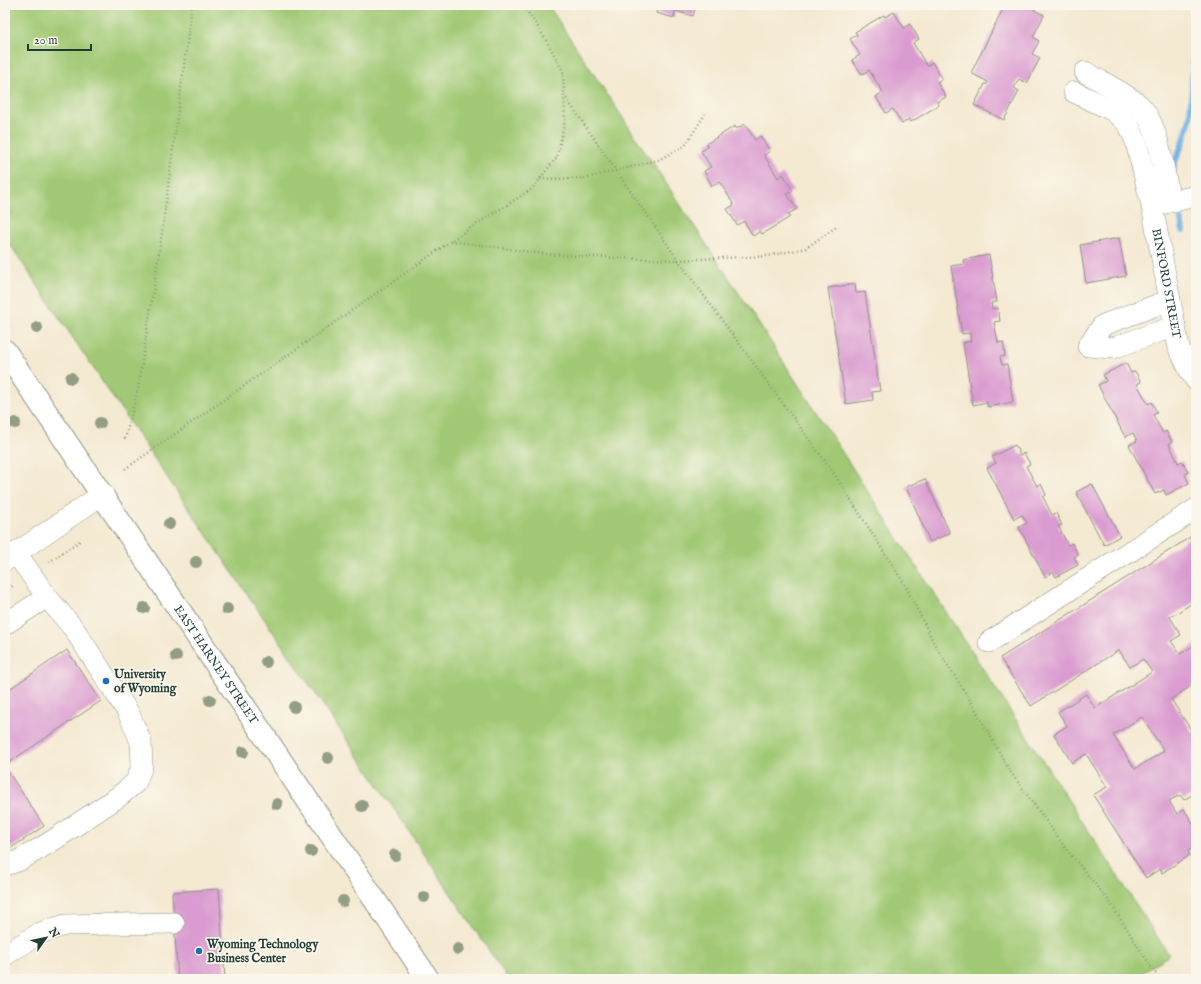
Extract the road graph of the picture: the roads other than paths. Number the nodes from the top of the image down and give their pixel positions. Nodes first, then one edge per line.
1 (1085, 72) dead end
2 (1074, 92) dead end
3 (1196, 196) edge
4 (1161, 204) junction
5 (1170, 300) junction
6 (1175, 326) junction
7 (5, 351) edge
8 (1196, 380) edge
9 (102, 494) junction
10 (1196, 509) edge
11 (11, 556) edge
12 (47, 597) junction
13 (5, 624) edge
14 (989, 642) dead end
15 (5, 865) edge
16 (174, 923) dead end
17 (5, 956) edge
18 (428, 979) edge

1 - 4 street
2 - 4 street
3 - 4 street
4 - 5 street, BINFORD STREET
5 - 6 street, BINFORD STREET
5 - 6 street
6 - 8 street, BINFORD STREET
7 - 9 main road, EAST HARNEY STREET
9 - 11 street
9 - 18 main road, EAST HARNEY STREET
10 - 14 street
11 - 12 street
12 - 13 street
12 - 15 street
16 - 17 street

